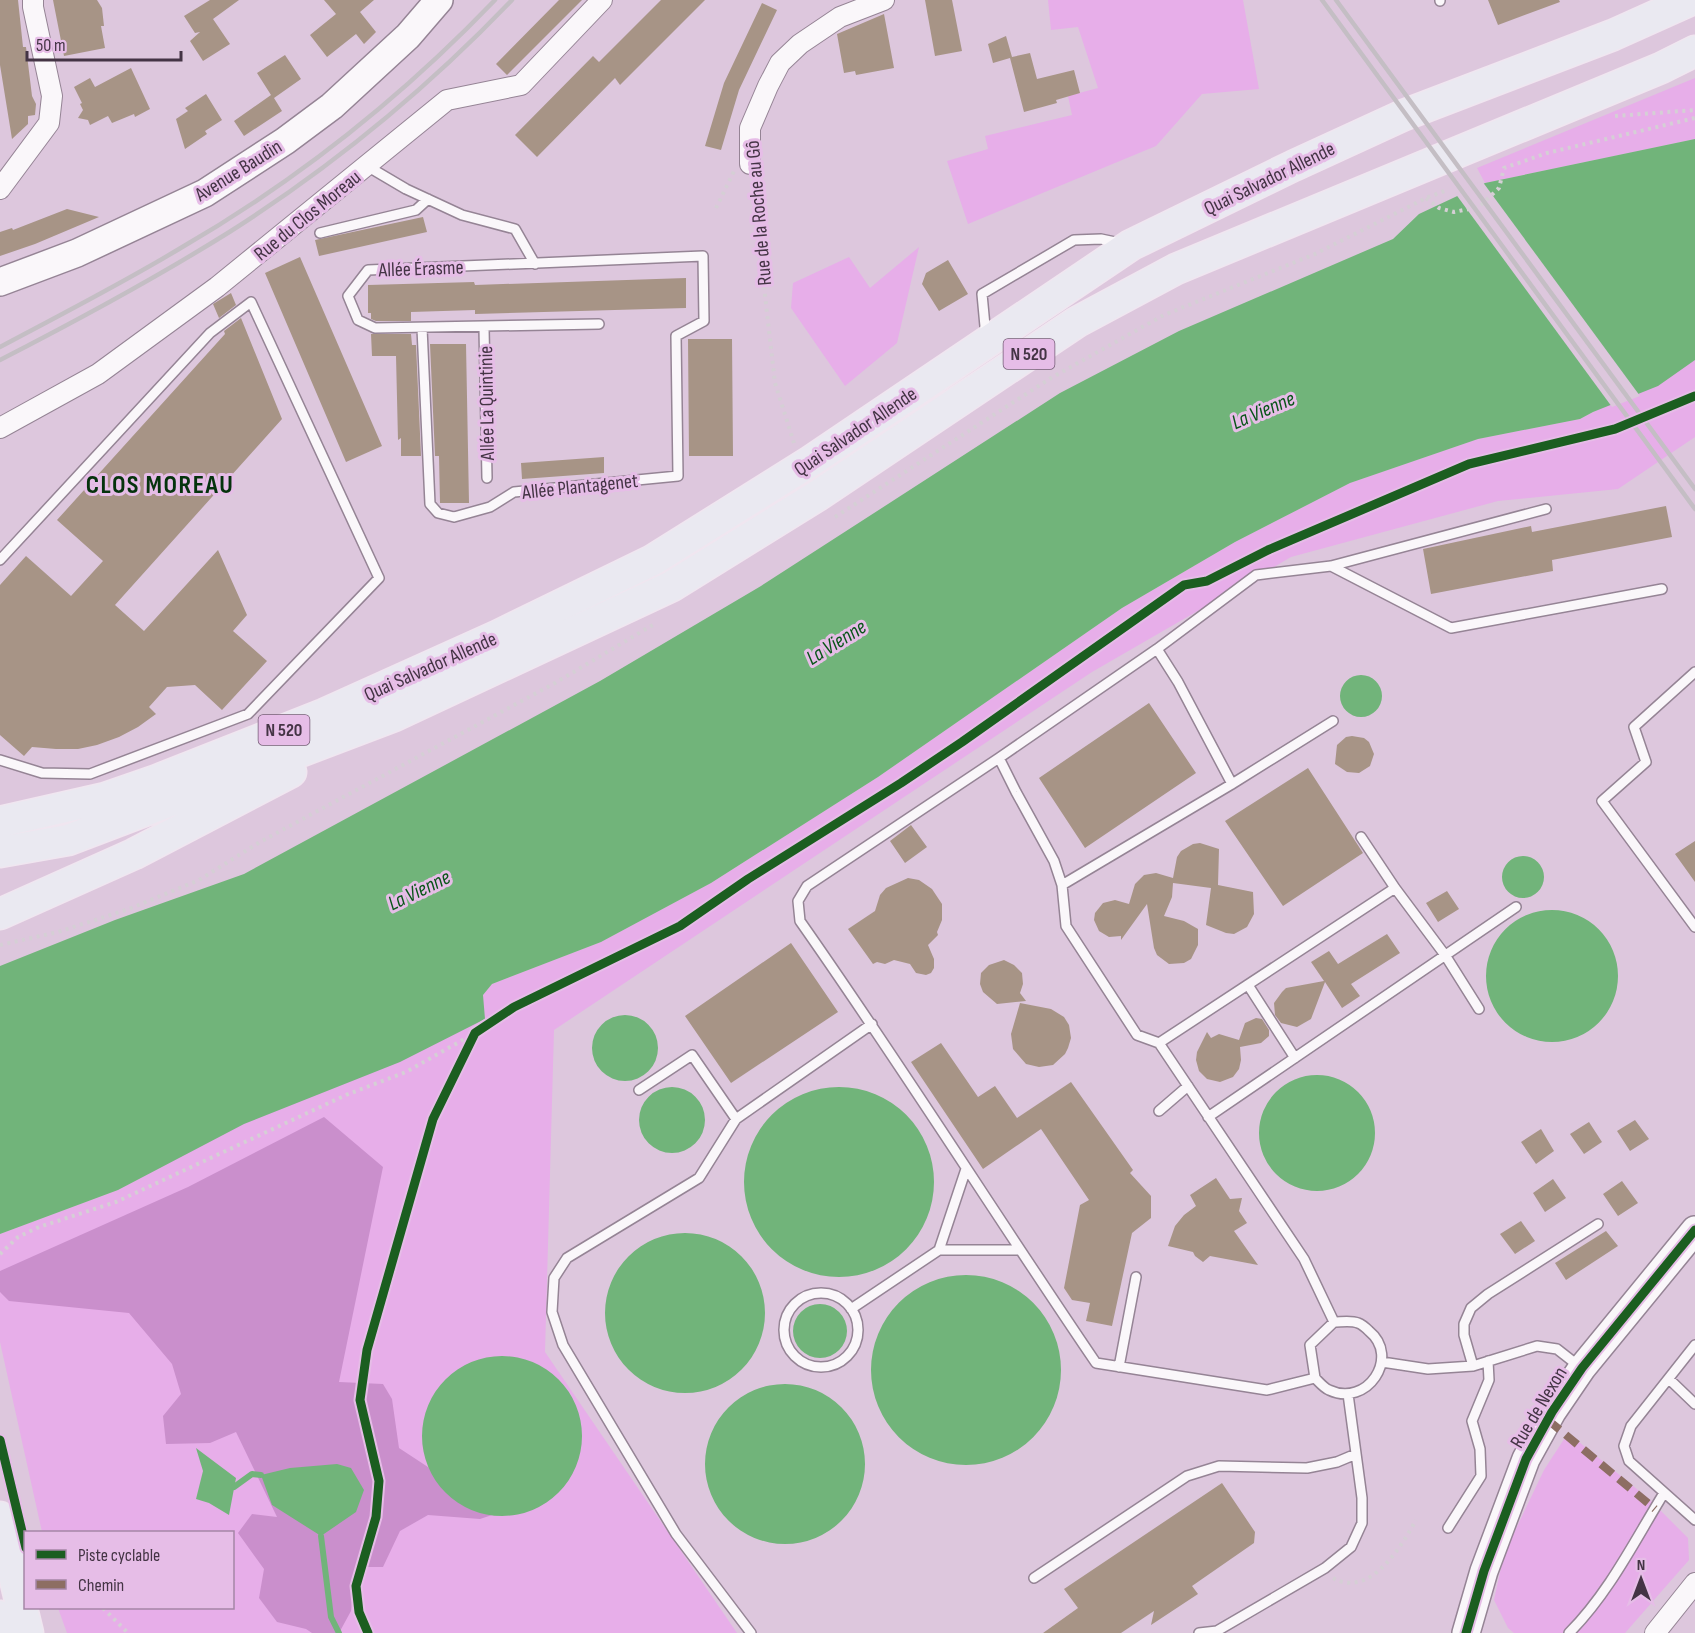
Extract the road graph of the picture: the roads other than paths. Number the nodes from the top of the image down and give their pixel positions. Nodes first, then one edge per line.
1 (33, 0) edge
2 (439, 0) edge
3 (602, 0) edge
4 (885, 0) edge
5 (1691, 0) edge
6 (1695, 51) edge
7 (750, 164) road end
8 (367, 166) junction
9 (0, 189) edge
10 (428, 199) junction
11 (320, 233) dead end
12 (1131, 245) junction
13 (702, 256) joint
14 (535, 264) junction
15 (0, 282) edge
16 (599, 324) dead end
17 (422, 328) junction
18 (484, 328) junction
19 (986, 344) junction
20 (0, 428) edge
21 (487, 478) dead end
22 (1546, 509) dead end
23 (0, 560) edge
24 (1331, 566) junction
25 (1662, 589) dead end
26 (1157, 649) junction
27 (1695, 672) edge
28 (394, 716) junction
29 (1333, 721) dead end
30 (999, 758) junction
31 (0, 760) edge
32 (1232, 784) junction
33 (0, 803) edge
34 (65, 807) junction
35 (0, 822) edge
36 (1361, 837) dead end
37 (0, 852) edge
38 (1062, 885) junction
39 (1395, 888) junction
40 (1516, 907) dead end
41 (0, 914) edge
42 (1695, 927) edge
43 (1445, 955) junction
44 (1248, 985) junction
45 (1479, 1010) dead end
46 (872, 1024) junction
47 (1159, 1043) junction
48 (1295, 1058) junction
49 (1188, 1086) junction
50 (639, 1090) dead end
51 (1159, 1111) dead end
52 (1208, 1117) junction
53 (736, 1119) junction
54 (966, 1169) junction
55 (1598, 1224) dead end
56 (1695, 1230) edge
57 (939, 1250) junction
58 (1019, 1250) junction
59 (1136, 1277) dead end
60 (851, 1309) junction
61 (1334, 1322) junction
62 (1695, 1345) edge
63 (1488, 1361) junction
64 (1382, 1362) junction
65 (1473, 1366) junction
66 (1119, 1367) junction
67 (1582, 1368) junction
68 (1315, 1378) junction
69 (1669, 1379) junction
70 (1347, 1394) junction
71 (1695, 1404) edge
72 (1356, 1454) junction
73 (1664, 1493) junction
74 (0, 1517) edge
75 (1695, 1520) edge
76 (1448, 1528) dead end
77 (1034, 1578) dead end
78 (1695, 1583) edge
79 (0, 1616) edge
80 (1468, 1632) edge
81 (5, 1633) edge
82 (28, 1633) edge
83 (751, 1633) edge
84 (1199, 1633) edge
85 (1569, 1633) edge
86 (1655, 1633) edge

1 - 9 street
2 - 15 main road, Avenue Baudin
3 - 8 street, Rue du Clos Moreau
4 - 7 street, Rue de la Roche au Gô
5 - 12 main road, Quai Salvador Allende / N 520
6 - 28 main road, Quai Salvador Allende / N 520
8 - 10 lane
8 - 20 street, Rue du Clos Moreau
10 - 11 lane
10 - 14 lane
12 - 19 main road, Quai Salvador Allende / N 520
12 - 19 lane
13 - 14 lane, Allée Érasme
13 - 17 lane, Allée Plantagenet
14 - 17 lane, Allée Érasme
16 - 18 lane, Allée Érasme
17 - 18 lane, Allée Érasme
18 - 21 lane, Allée La Quintinie
19 - 34 main road, Quai Salvador Allende / N 520
22 - 24 lane
23 - 31 lane
24 - 25 lane
24 - 26 lane
26 - 30 lane
26 - 32 lane
27 - 42 lane
28 - 37 main road, Quai Salvador Allende / N 520
28 - 41 main road
29 - 32 lane
30 - 38 lane
30 - 46 lane
32 - 38 lane
33 - 34 main road
34 - 35 main road, Quai Salvador Allende / N 520
36 - 39 lane
38 - 47 lane
39 - 43 lane
39 - 44 lane
40 - 43 lane
43 - 45 lane
43 - 48 lane
44 - 47 lane
44 - 48 lane
46 - 53 lane
46 - 54 lane
47 - 49 lane
48 - 52 lane
49 - 51 lane
49 - 52 lane
50 - 53 lane
52 - 61 lane
53 - 83 lane
54 - 57 lane
54 - 58 lane
55 - 65 lane
56 - 67 main road, Rue de Nexon
57 - 58 lane
57 - 60 lane
58 - 66 lane
59 - 66 lane
60 - 60 lane
61 - 64 lane
61 - 68 lane
62 - 69 lane
63 - 65 lane
63 - 67 lane
63 - 76 lane
64 - 65 lane
64 - 70 lane
66 - 68 lane
67 - 80 main road, Rue de Nexon
68 - 70 lane
69 - 71 lane
69 - 73 lane
70 - 72 lane
72 - 77 lane
72 - 84 lane
73 - 75 lane
73 - 85 lane
74 - 82 main road
78 - 86 street
79 - 81 main road

